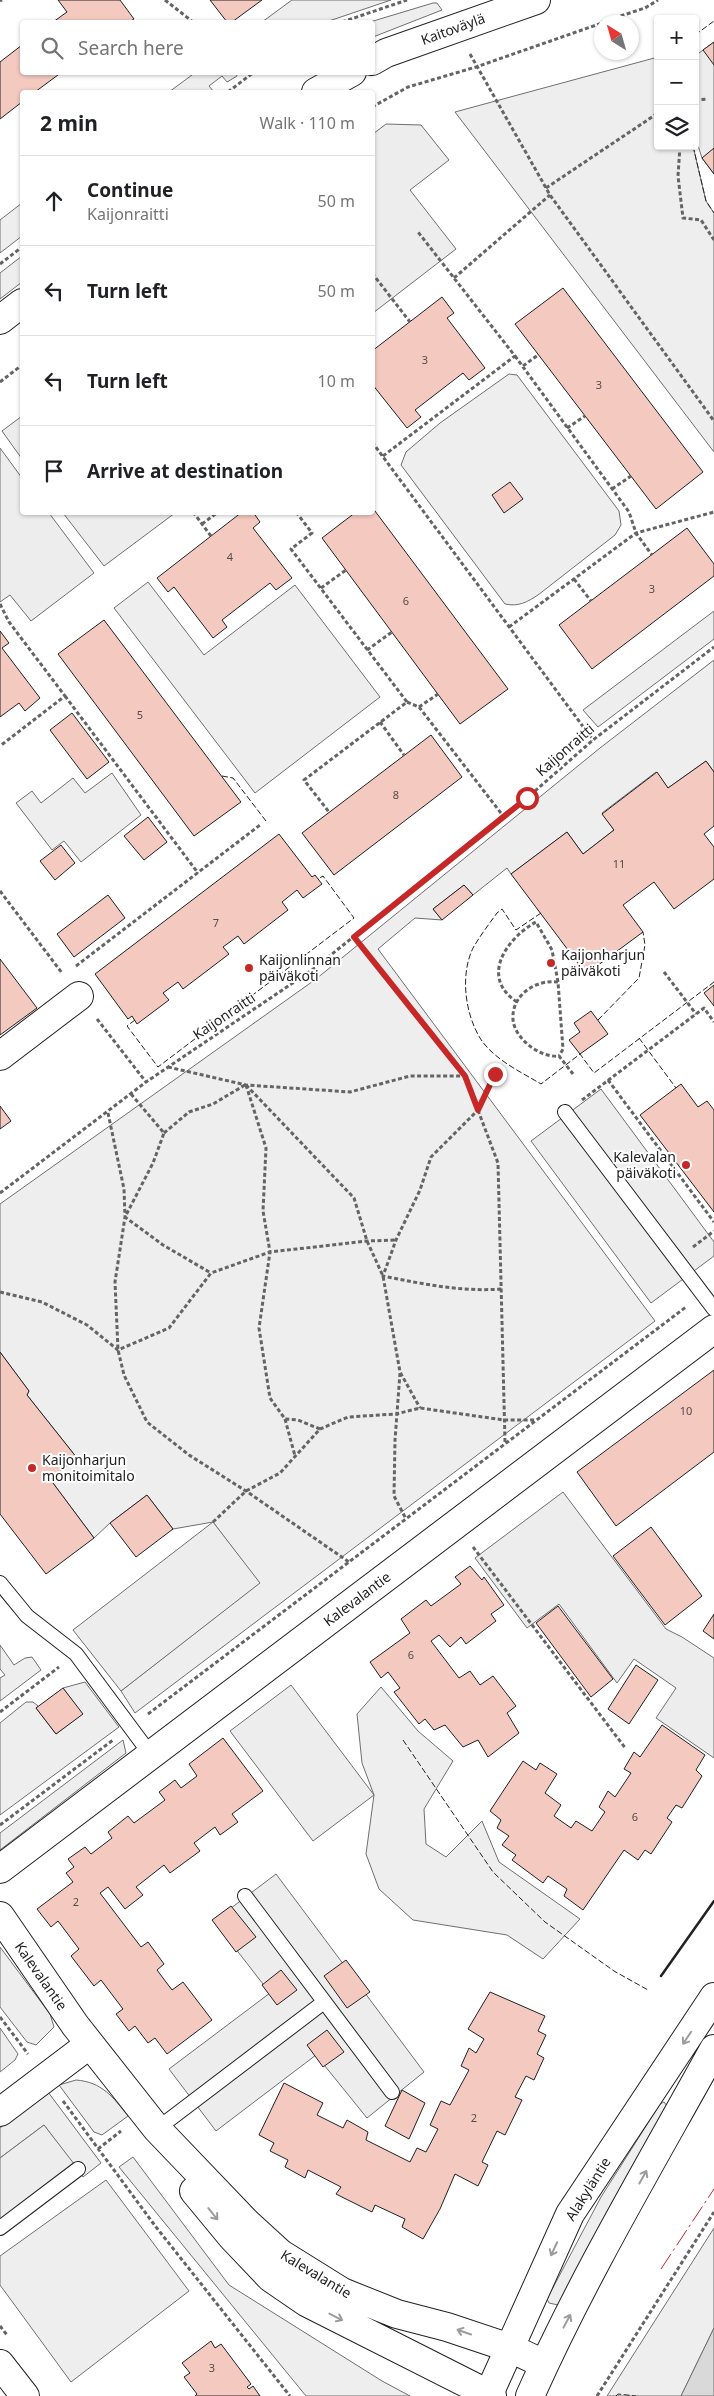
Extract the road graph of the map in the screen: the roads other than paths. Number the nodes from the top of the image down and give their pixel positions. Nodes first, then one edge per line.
1 (536, 0) edge
2 (375, 59) edge
3 (347, 75) edge
4 (320, 90) edge
5 (20, 305) edge
6 (0, 320) edge
7 (79, 996) dead end
8 (0, 1056) edge
9 (565, 1112) road end
10 (714, 1309) edge
11 (714, 1329) edge
12 (0, 1583) edge
13 (151, 1754) junction
14 (0, 1869) edge
15 (246, 1896) dead end
16 (0, 1916) edge
17 (714, 1997) edge
18 (324, 2002) junction
19 (90, 2044) junction
20 (714, 2049) edge
21 (392, 2092) dead end
22 (0, 2112) edge
23 (151, 2121) junction
24 (78, 2169) dead end
25 (0, 2228) edge
26 (510, 2348) junction
27 (0, 2364) edge
28 (544, 2364) junction
29 (24, 2396) edge
30 (489, 2396) edge
31 (530, 2396) edge

1 - 2 street, Kaitoväylä
3 - 4 street
5 - 6 street
7 - 8 street
9 - 10 lane
11 - 13 street, Kalevalantie
12 - 13 lane
13 - 14 street, Kalevalantie
15 - 18 lane
16 - 19 street, Kalevalantie
17 -> 26 street, Alakyläntie
18 - 21 lane
18 - 23 lane
19 - 22 street
19 - 23 street, Kalevalantie
28 -> 20 street
26 -> 23 street, Kalevalantie
23 -> 30 street, Kalevalantie
24 - 25 lane
26 - 28 street, Kalevalantie
26 - 30 street, Alakyläntie
27 - 29 street
28 - 31 street

